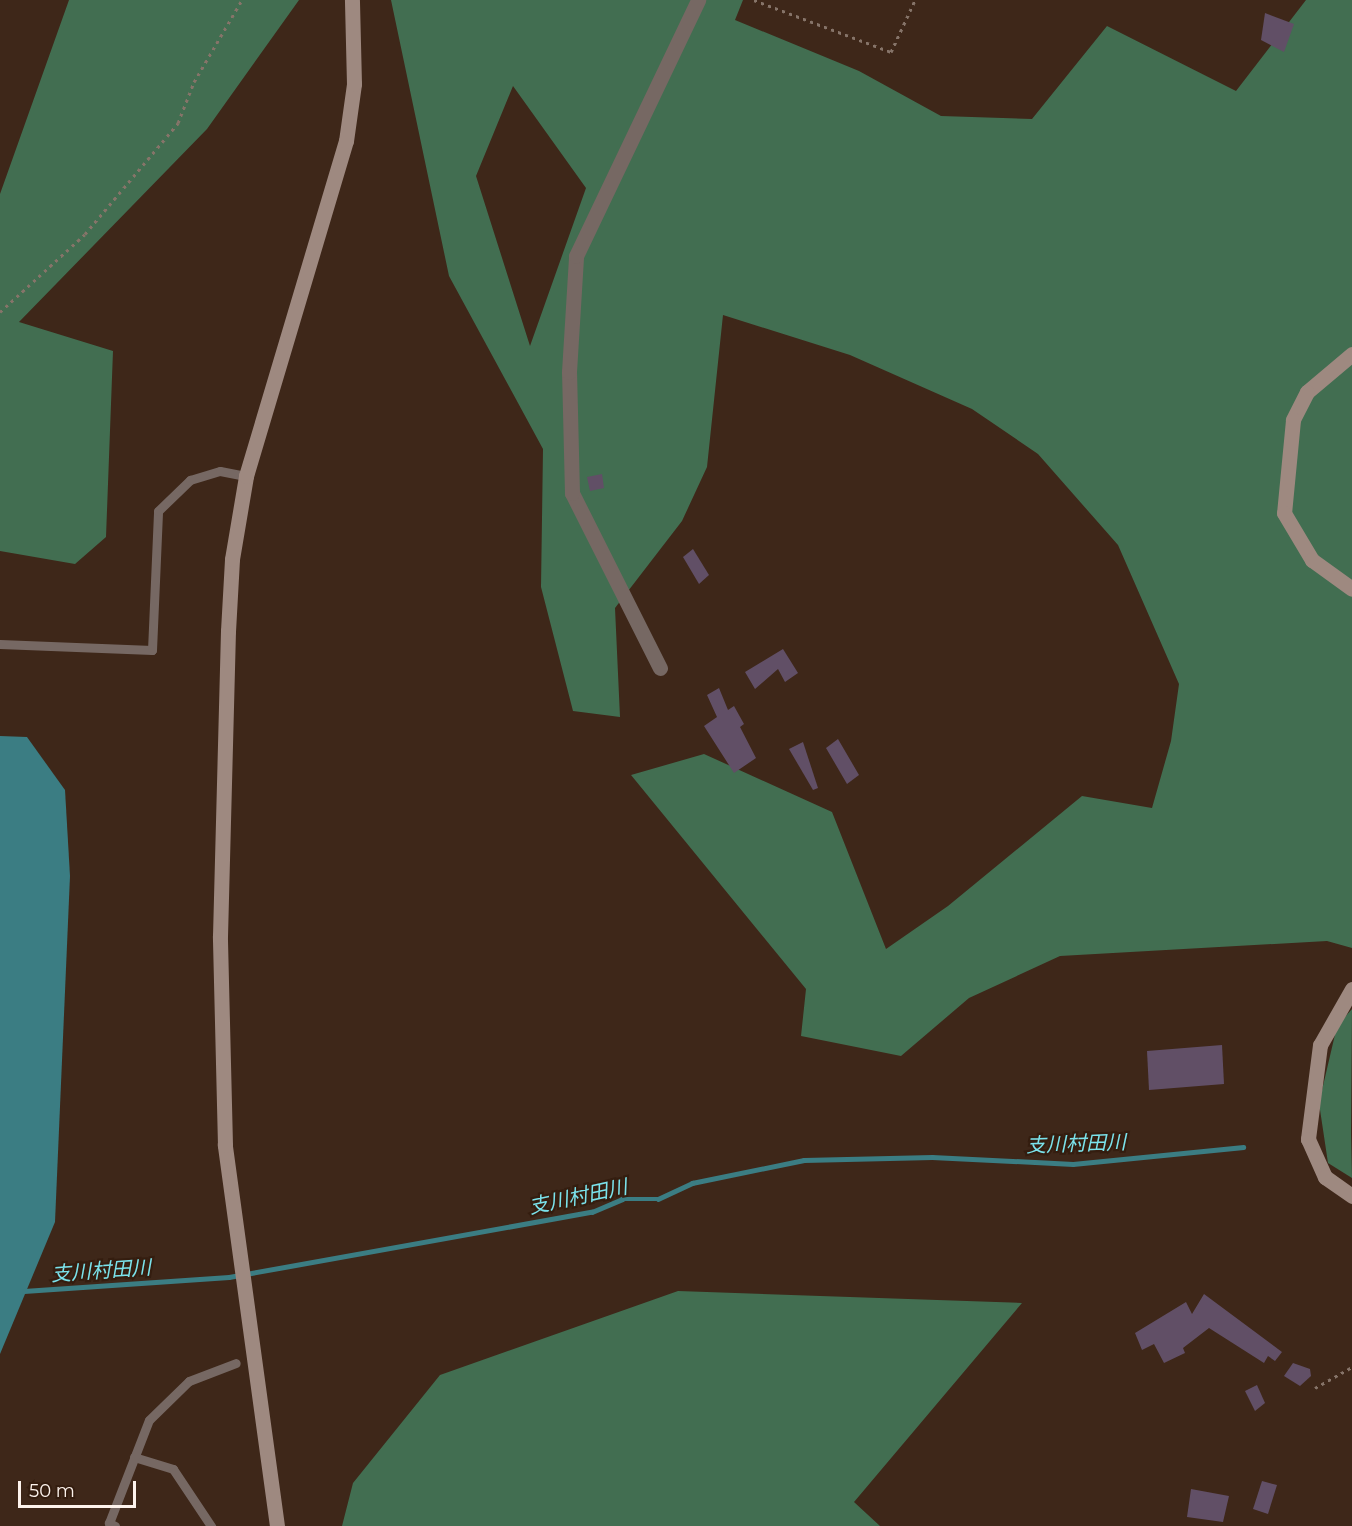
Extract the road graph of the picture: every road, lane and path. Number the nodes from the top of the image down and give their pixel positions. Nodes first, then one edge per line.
1 (242, 0) edge
2 (352, 0) edge
3 (698, 0) edge
4 (754, 0) edge
5 (915, 0) edge
6 (0, 312) edge
7 (1352, 354) edge
8 (246, 476) junction
9 (1352, 589) edge
10 (0, 644) edge
11 (660, 668) dead end
12 (1352, 989) edge
13 (1352, 1196) edge
14 (236, 1363) dead end
15 (1352, 1367) edge
16 (1315, 1388) dead end
17 (134, 1457) junction
18 (115, 1526) edge
19 (211, 1526) edge
20 (277, 1526) edge

1 - 6 path
2 - 8 street
3 - 11 street
4 - 5 path
7 - 9 street
8 - 10 lane
8 - 20 street
12 - 13 street
14 - 17 lane
15 - 16 path
17 - 18 lane
17 - 19 lane

